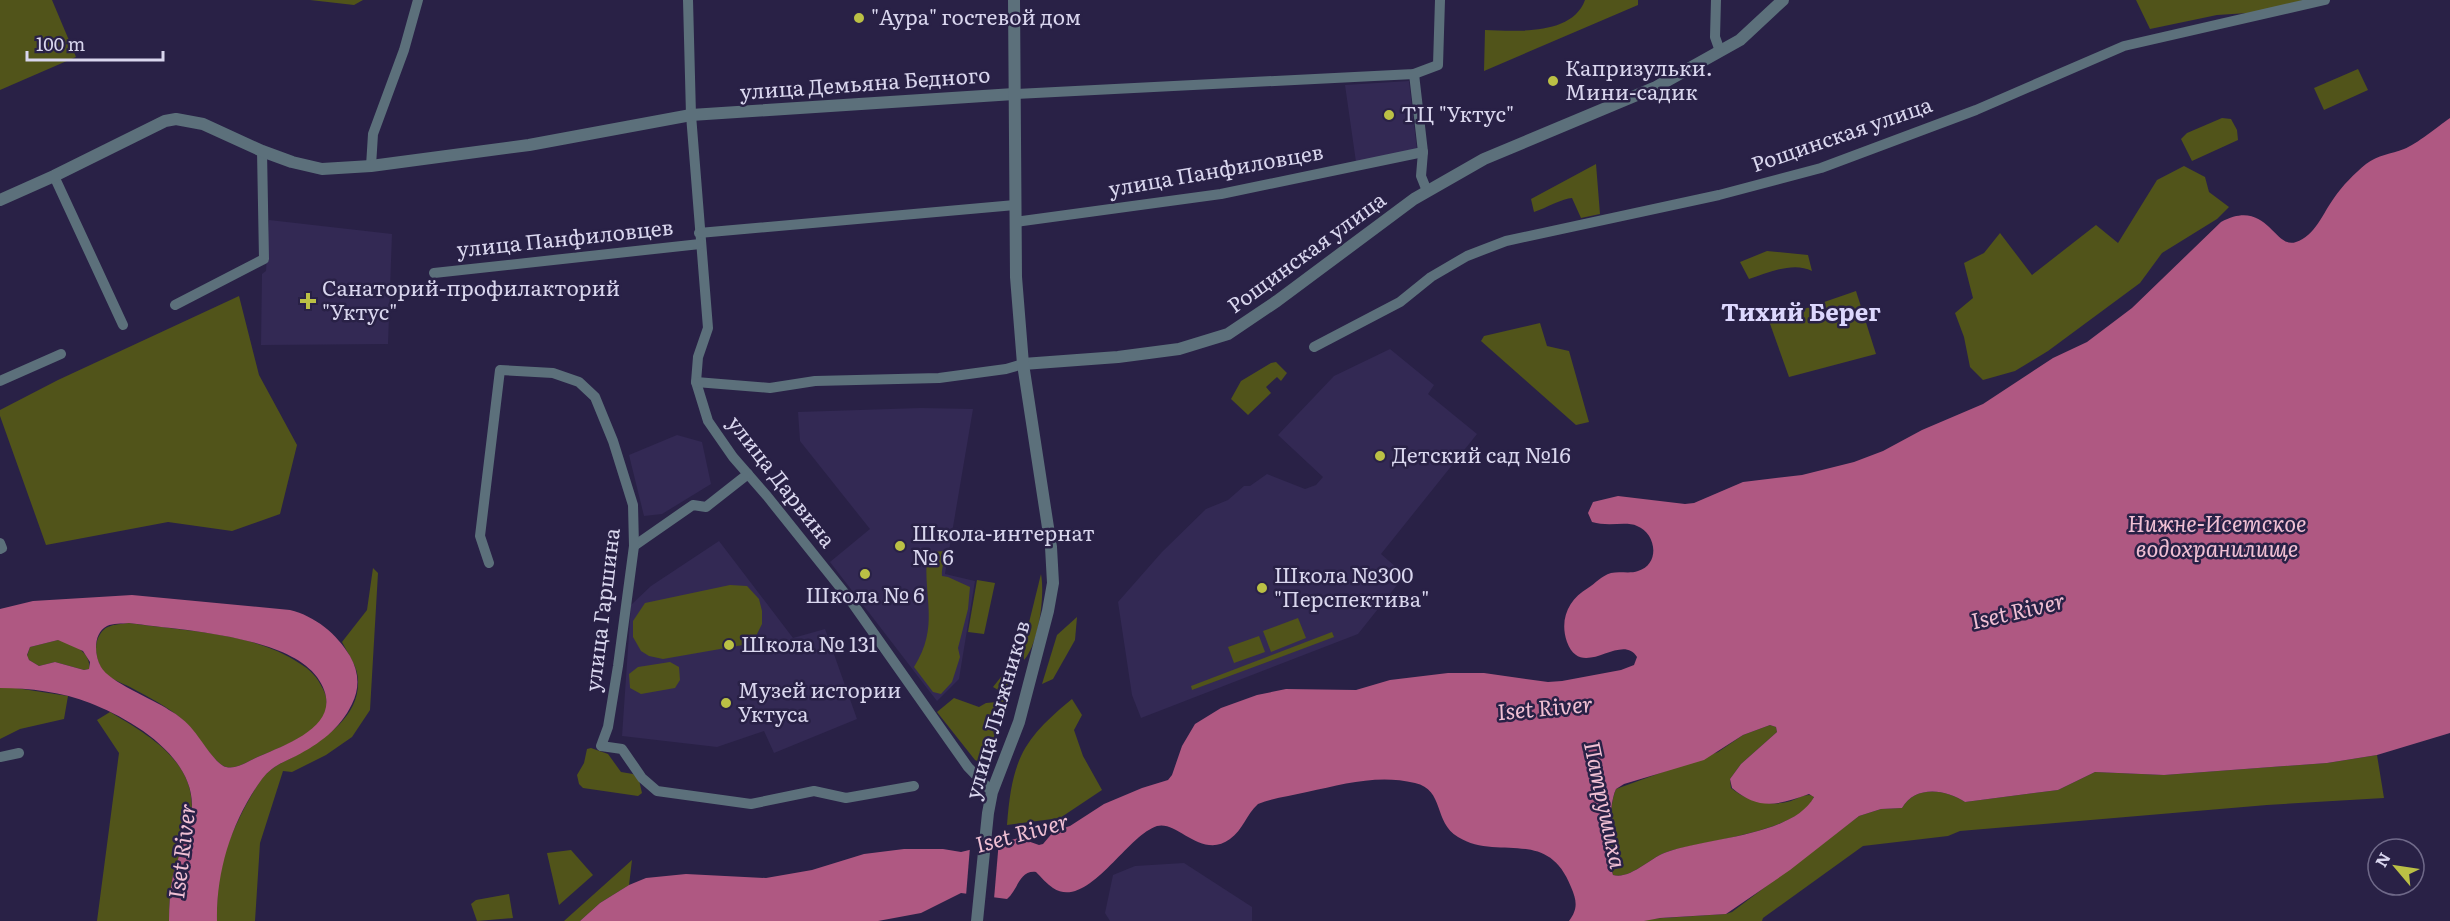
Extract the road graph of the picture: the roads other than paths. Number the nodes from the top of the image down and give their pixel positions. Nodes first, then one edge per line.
1 (418, 0) edge
2 (688, 0) edge
3 (1014, 0) edge
4 (1440, 0) edge
5 (1716, 0) edge
6 (1783, 0) edge
7 (2325, 0) edge
8 (1720, 51) junction
9 (1414, 74) junction
10 (1014, 94) junction
11 (691, 115) junction
12 (262, 151) junction
13 (1423, 152) junction
14 (371, 166) junction
15 (54, 176) junction
16 (1428, 191) junction
17 (0, 200) edge
18 (1014, 205) junction
19 (1015, 222) junction
20 (699, 239) junction
21 (434, 273) dead end
22 (175, 305) dead end
23 (123, 325) dead end
24 (1314, 347) dead end
25 (61, 354) dead end
26 (1023, 364) junction
27 (0, 381) edge
28 (696, 382) junction
29 (748, 474) junction
30 (634, 546) junction
31 (489, 563) dead end
32 (19, 753) dead end
33 (0, 757) edge
34 (914, 786) dead end
35 (992, 792) junction
36 (977, 921) edge

1 - 14 street
2 - 11 street, улица Дарвина
3 - 10 street, улица Лыжников
4 - 9 street
5 - 8 street
6 - 8 street, Рощинская улица
7 - 24 street, Рощинская улица
8 - 16 street, Рощинская улица
9 - 10 street, улица Демьяна Бедного
9 - 13 street
10 - 11 street, улица Демьяна Бедного
10 - 18 street, улица Лыжников
11 - 14 street, улица Демьяна Бедного
11 - 20 street, улица Дарвина
12 - 14 street, улица Демьяна Бедного
12 - 15 street, улица Демьяна Бедного
12 - 22 street
13 - 16 street
13 - 19 street, улица Панфиловцев
15 - 17 street, улица Демьяна Бедного
15 - 23 street
16 - 26 street, Рощинская улица
18 - 19 street, улица Лыжников
18 - 20 street, улица Панфиловцев
19 - 26 street, улица Лыжников
20 - 21 street, улица Панфиловцев
20 - 28 street, улица Дарвина
25 - 27 street
26 - 28 street, Рощинская улица
26 - 35 street, улица Лыжников
28 - 29 street, улица Дарвина
29 - 30 street
29 - 35 street, улица Дарвина
30 - 31 street, улица Гаршина
30 - 34 street, улица Гаршина
32 - 33 street
35 - 36 street, улица Лыжников

